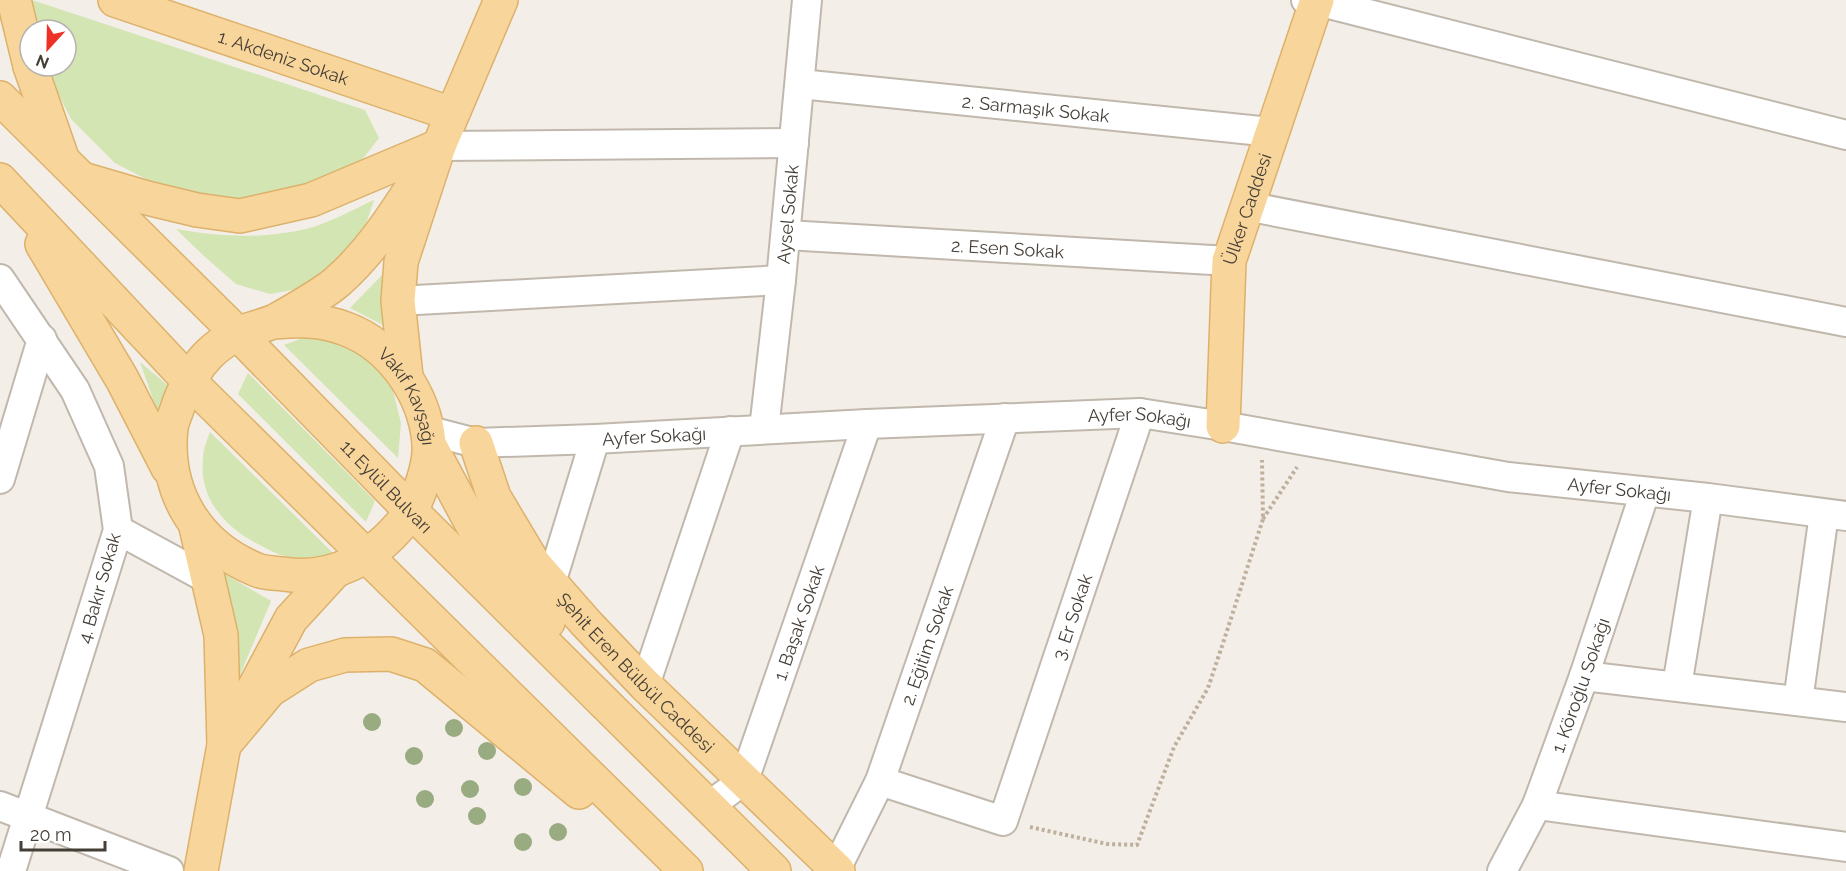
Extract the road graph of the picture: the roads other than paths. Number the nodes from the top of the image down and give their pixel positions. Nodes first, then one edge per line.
1 (14, 0) edge
2 (115, 0) edge
3 (501, 0) edge
4 (807, 0) edge
5 (1313, 0) edge
6 (18, 18) edge
7 (35, 78) edge
8 (800, 84) junction
9 (0, 98) edge
10 (452, 114) junction
11 (1272, 132) junction
12 (1846, 135) edge
13 (794, 143) junction
14 (439, 146) junction
15 (74, 170) junction
16 (4, 184) edge
17 (1246, 206) junction
18 (786, 235) junction
19 (1229, 261) junction
20 (0, 279) edge
21 (781, 280) junction
22 (398, 301) junction
23 (273, 322) junction
24 (1846, 322) edge
25 (23, 324) edge
26 (238, 334) junction
27 (406, 377) junction
28 (188, 380) junction
29 (1140, 413) junction
30 (1005, 418) junction
31 (867, 424) junction
32 (1223, 426) junction
33 (764, 429) junction
34 (730, 431) junction
35 (428, 437) junction
36 (594, 439) junction
37 (476, 443) junction
38 (172, 476) junction
39 (0, 479) edge
40 (1645, 492) junction
41 (1708, 498) junction
42 (411, 511) junction
43 (1835, 515) edge
44 (196, 527) junction
45 (118, 530) junction
46 (368, 556) junction
47 (335, 571) junction
48 (208, 579) junction
49 (551, 583) junction
50 (1584, 676) junction
51 (645, 685) junction
52 (1677, 686) junction
53 (1798, 701) junction
54 (1846, 707) edge
55 (630, 728) junction
56 (224, 745) junction
57 (744, 780) junction
58 (880, 781) junction
59 (1537, 805) junction
60 (0, 806) edge
61 (709, 806) junction
62 (29, 817) junction
63 (1846, 847) edge
64 (837, 870) edge
65 (11, 871) edge
66 (169, 871) edge
67 (201, 871) edge
68 (674, 871) edge
69 (686, 871) edge
70 (774, 871) edge
71 (1502, 871) edge

1 - 6 main road
2 - 10 main road, 1. Akdeniz Sokak
3 - 10 main road
4 - 8 street, Aysel Sokak
5 - 11 main road, Ülker Caddesi
5 - 12 street
7 - 15 main road
8 - 11 street, 2. Sarmaşık Sokak
8 - 13 street, Aysel Sokak
9 - 15 main road, 11 Eylül Bulvarı
10 - 14 main road
11 - 17 main road, Ülker Caddesi
13 - 14 street
13 - 18 street, Aysel Sokak
14 - 15 main road
14 - 22 main road
14 - 23 main road
15 - 26 main road, 11 Eylül Bulvarı
16 - 28 main road
16 - 38 main road
17 - 19 main road, Ülker Caddesi
17 - 24 street
18 - 19 street, 2. Esen Sokak
18 - 21 street, Aysel Sokak
19 - 32 main road, Ülker Caddesi
20 - 25 street, 4. Bakır Sokak
21 - 22 street
21 - 33 street, Aysel Sokak
22 - 27 main road
23 - 26 main road, Vakıf Kavşağı
23 - 27 main road, Vakıf Kavşağı
25 - 39 street
25 - 45 street, 4. Bakır Sokak
26 - 28 main road, Vakıf Kavşağı
26 - 42 main road, 11 Eylül Bulvarı
27 - 35 main road, Vakıf Kavşağı
28 - 38 main road, Vakıf Kavşağı
28 - 46 main road
29 - 30 street, Ayfer Sokağı
29 - 32 street, Ayfer Sokağı
29 - 58 street, 3. Er Sokak
30 - 31 street, Ayfer Sokağı
30 - 58 street, 2. Eğitim Sokak
31 - 33 street, Ayfer Sokağı
31 - 57 street, 1. Başak Sokak
32 - 40 street, Ayfer Sokağı
33 - 34 street, Ayfer Sokağı
34 - 36 street, Ayfer Sokağı
34 - 51 street
35 - 37 street, Ayfer Sokağı
35 - 42 main road, Vakıf Kavşağı
35 - 55 main road
36 - 37 street, Ayfer Sokağı
36 - 49 street
37 - 49 main road, Şehit Eren Bülbül Caddesi
38 - 44 main road, Vakıf Kavşağı
40 - 41 street, Ayfer Sokağı
40 - 50 street, 1. Köroğlu Sokağı
41 - 43 street, Ayfer Sokağı
41 - 52 street
42 - 46 main road, Vakıf Kavşağı
42 - 55 main road, 11 Eylül Bulvarı
43 - 53 street
44 - 47 main road, Vakıf Kavşağı
44 - 48 main road
45 - 48 street
45 - 62 street, 4. Bakır Sokak
46 - 47 main road, Vakıf Kavşağı
46 - 69 main road
47 - 56 main road
48 - 56 main road
49 - 51 main road, Şehit Eren Bülbül Caddesi
50 - 52 street
50 - 59 street, 1. Köroğlu Sokağı
51 - 57 main road, Şehit Eren Bülbül Caddesi
52 - 53 street
53 - 54 street
55 - 61 main road, 11 Eylül Bulvarı
56 - 67 main road
56 - 68 main road
57 - 61 street
57 - 64 main road, Şehit Eren Bülbül Caddesi
58 - 64 street, 2. Eğitim Sokak
59 - 63 street
59 - 71 street, 1. Köroğlu Sokağı
60 - 62 street
61 - 70 main road, 11 Eylül Bulvarı
62 - 65 street, 4. Bakır Sokak
62 - 66 street

